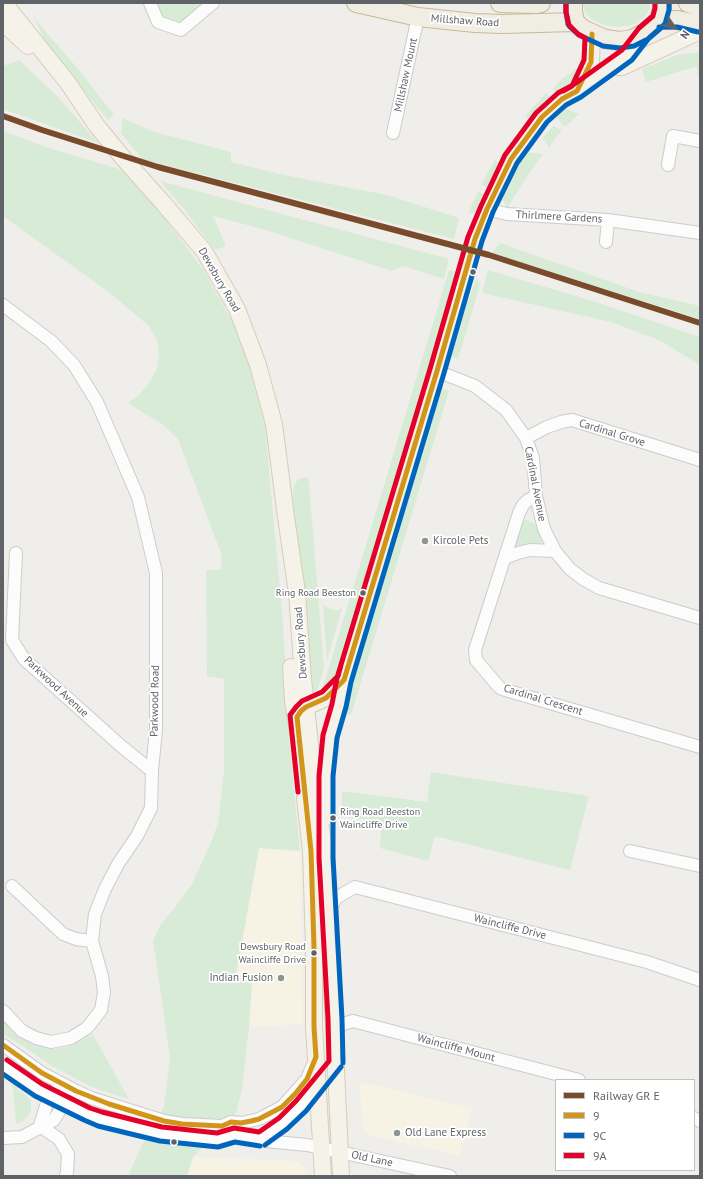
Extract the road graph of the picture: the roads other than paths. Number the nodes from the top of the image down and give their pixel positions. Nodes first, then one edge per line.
1 (4, 3) edge
2 (150, 3) edge
3 (213, 3) edge
4 (356, 3) edge
5 (500, 3) edge
6 (541, 3) edge
7 (573, 3) edge
8 (688, 3) edge
9 (700, 7) edge
10 (661, 12) edge
11 (418, 17) junction
12 (575, 22) junction
13 (3, 23) edge
14 (700, 25) edge
15 (700, 31) edge
16 (644, 33) junction
17 (592, 34) junction
18 (607, 70) junction
19 (68, 83) junction
20 (577, 91) junction
21 (393, 133) dead end
22 (700, 141) edge
23 (668, 165) dead end
24 (487, 209) junction
25 (608, 220) junction
26 (700, 233) edge
27 (606, 242) dead end
28 (3, 305) edge
29 (437, 371) junction
30 (526, 438) junction
31 (700, 460) edge
32 (536, 496) junction
33 (555, 551) junction
34 (16, 553) dead end
35 (504, 558) junction
36 (700, 618) edge
37 (344, 680) junction
38 (304, 715) junction
39 (335, 717) junction
40 (700, 747) edge
41 (152, 771) junction
42 (630, 851) dead end
43 (326, 858) junction
44 (700, 866) edge
45 (12, 886) dead end
46 (329, 911) junction
47 (92, 941) junction
48 (700, 980) edge
49 (3, 1011) edge
50 (335, 1031) junction
51 (3, 1046) edge
52 (316, 1056) junction
53 (336, 1063) junction
54 (3, 1066) edge
55 (575, 1079) edge
56 (63, 1084) junction
57 (317, 1087) junction
58 (49, 1096) junction
59 (64, 1103) junction
60 (40, 1126) junction
61 (222, 1126) junction
62 (234, 1135) junction
63 (3, 1138) edge
64 (261, 1138) junction
65 (321, 1147) junction
66 (340, 1152) junction
67 (66, 1176) edge
68 (323, 1176) edge
69 (342, 1176) edge
70 (450, 1176) edge

1 - 19 main road, Dewsbury Road
2 - 3 street
4 - 11 highway, Millshaw Road
5 - 6 highway, Millshaw Road
7 - 12 highway
8 - 9 highway
10 - 14 highway
10 - 16 highway
11 - 12 highway, Millshaw Road
11 - 21 street, Millshaw Mount
12 - 17 highway
13 - 19 main road, Dewsbury Road
15 - 18 main road
16 - 17 highway
16 - 18 main road
17 - 20 main road
18 - 20 main road
19 - 38 main road, Dewsbury Road
20 - 24 main road
22 - 23 street
24 - 25 street, Thirlmere Gardens
24 - 29 main road
25 - 26 street, Thirlmere Gardens
25 - 27 street, Thirlmere Gardens
28 - 41 street, Parkwood Road
29 - 30 street, Cardinal Avenue
29 - 37 main road
30 - 31 street, Cardinal Grove
30 - 32 street, Cardinal Avenue
32 - 33 street, Cardinal Avenue
32 - 35 street, Cardinal Crescent
33 - 35 street
33 - 36 street, Cardinal Avenue
34 - 41 street, Parkwood Avenue
35 - 40 street, Cardinal Crescent
37 - 38 main road
37 - 39 main road
38 - 39 main road
38 - 43 main road, Dewsbury Road
38 - 52 main road, Dewsbury Road
39 - 43 main road
41 - 47 street, Parkwood Road
42 - 44 street
43 - 46 main road, Dewsbury Road
45 - 47 street
46 - 48 street, Waincliffe Drive
46 - 50 main road, Dewsbury Road
47 - 49 street, Parkwood Road
50 - 53 main road, Dewsbury Road
50 - 55 street, Waincliffe Mount
51 - 56 street
52 - 57 main road, Dewsbury Road
52 - 61 street
53 - 57 main road
53 - 66 main road, Dewsbury Road
54 - 58 street
56 - 58 street
56 - 59 street
56 - 61 street
57 - 64 street
57 - 65 main road, Dewsbury Road
58 - 59 street
58 - 60 street
59 - 60 street
59 - 62 street
60 - 63 street
60 - 67 street
61 - 62 street
62 - 64 street, Old Lane
64 - 65 street, Old Lane
65 - 66 street, Old Lane
65 - 68 main road, Dewsbury Road
66 - 69 main road, Dewsbury Road
66 - 70 street, Old Lane

